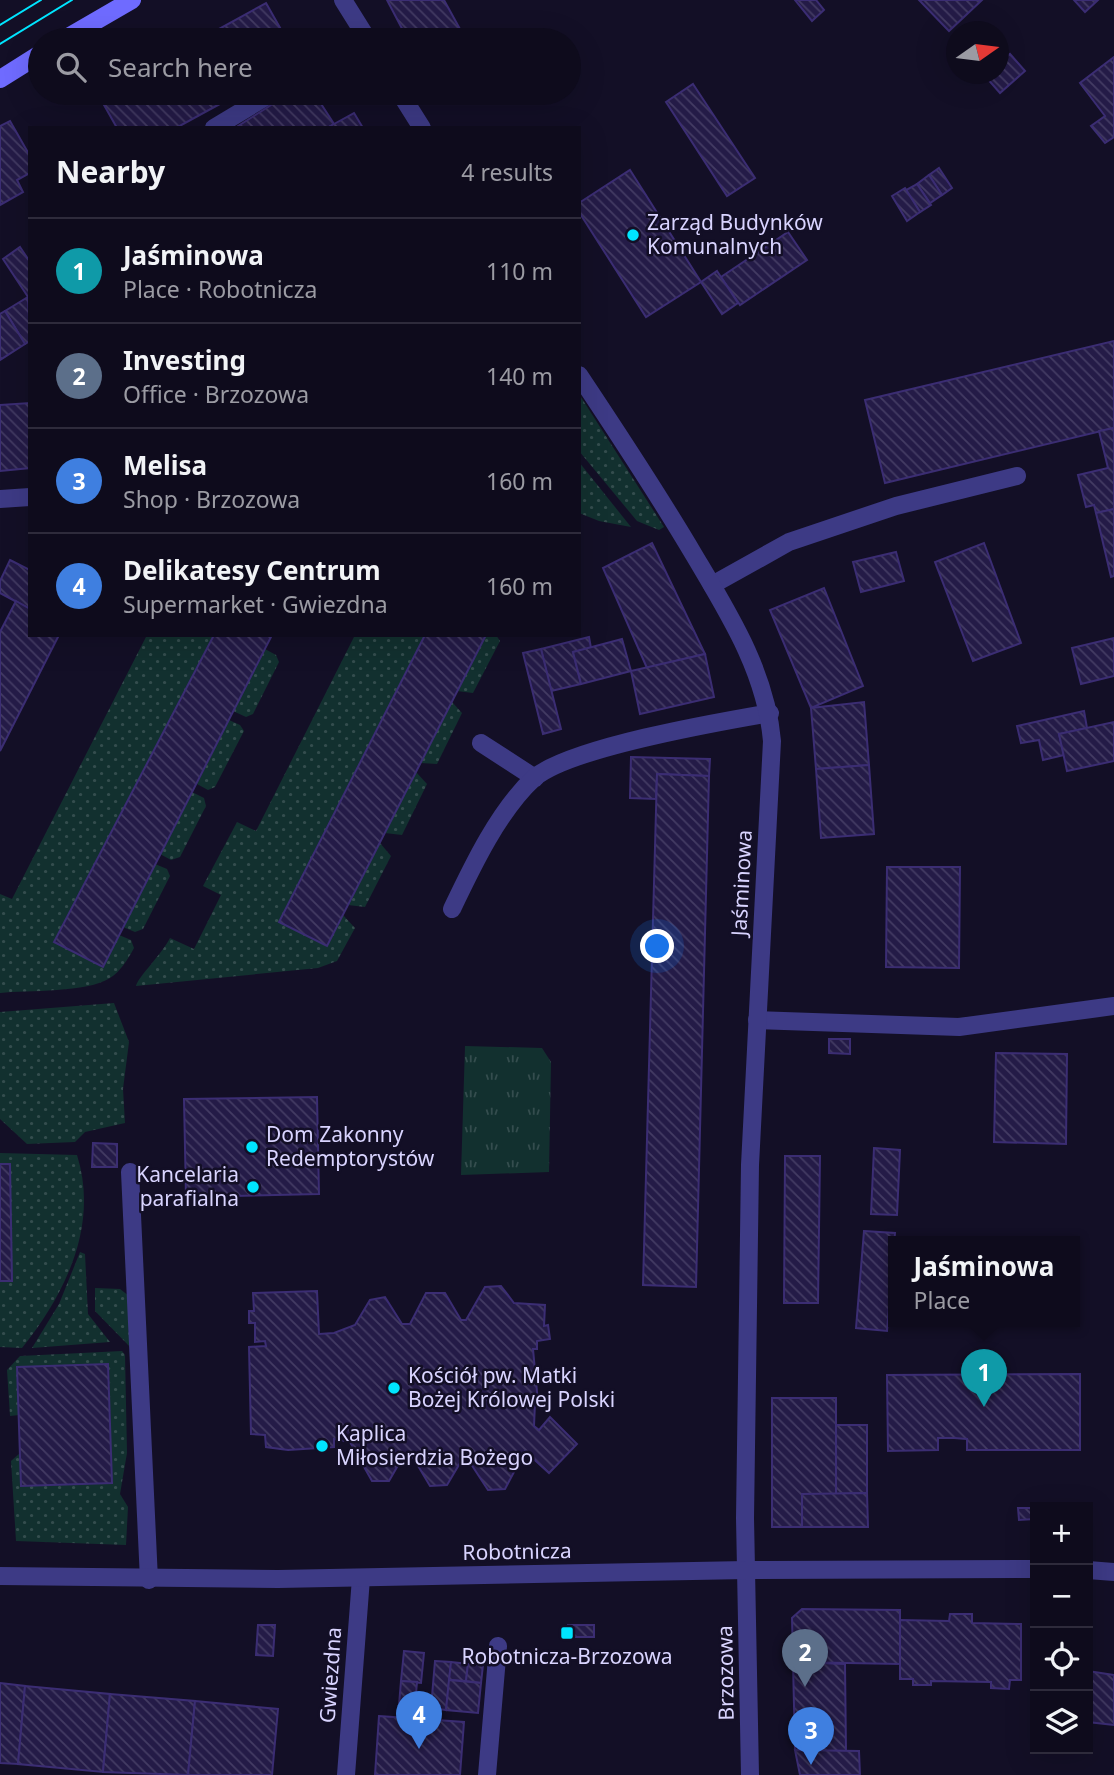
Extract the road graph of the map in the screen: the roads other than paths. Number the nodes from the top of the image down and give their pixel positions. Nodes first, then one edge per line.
1 (132, 0) edge
2 (343, 0) edge
3 (84, 28) edge
4 (357, 28) edge
5 (28, 62) edge
6 (0, 79) edge
7 (251, 105) edge
8 (408, 105) edge
9 (217, 126) edge
10 (421, 126) edge
11 (581, 378) edge
12 (1017, 476) dead end
13 (28, 497) edge
14 (0, 499) edge
15 (712, 585) junction
16 (770, 713) junction
17 (481, 743) dead end
18 (534, 778) junction
19 (452, 909) dead end
20 (1114, 1006) edge
21 (757, 1020) junction
22 (130, 1172) dead end
23 (1030, 1569) edge
24 (746, 1570) junction
25 (1093, 1570) edge
26 (1114, 1572) edge
27 (0, 1576) edge
28 (360, 1578) junction
29 (149, 1580) junction
30 (498, 1646) dead end
31 (346, 1775) edge
32 (487, 1775) edge
33 (750, 1775) edge

1 - 3 main road
2 - 4 street
5 - 6 main road
7 - 9 street
8 - 10 street
11 - 15 street, Jaśminowa
12 - 15 street
13 - 14 street
15 - 16 street, Jaśminowa
16 - 18 street
16 - 21 street, Jaśminowa
17 - 18 street
18 - 19 street
20 - 21 street
21 - 24 street, Jaśminowa
22 - 29 street
23 - 24 street, Robotnicza
24 - 28 street, Robotnicza
24 - 33 street, Brzozowa
25 - 26 street
27 - 29 street, Robotnicza
28 - 29 street, Robotnicza
28 - 31 street, Gwiezdna
30 - 32 street

